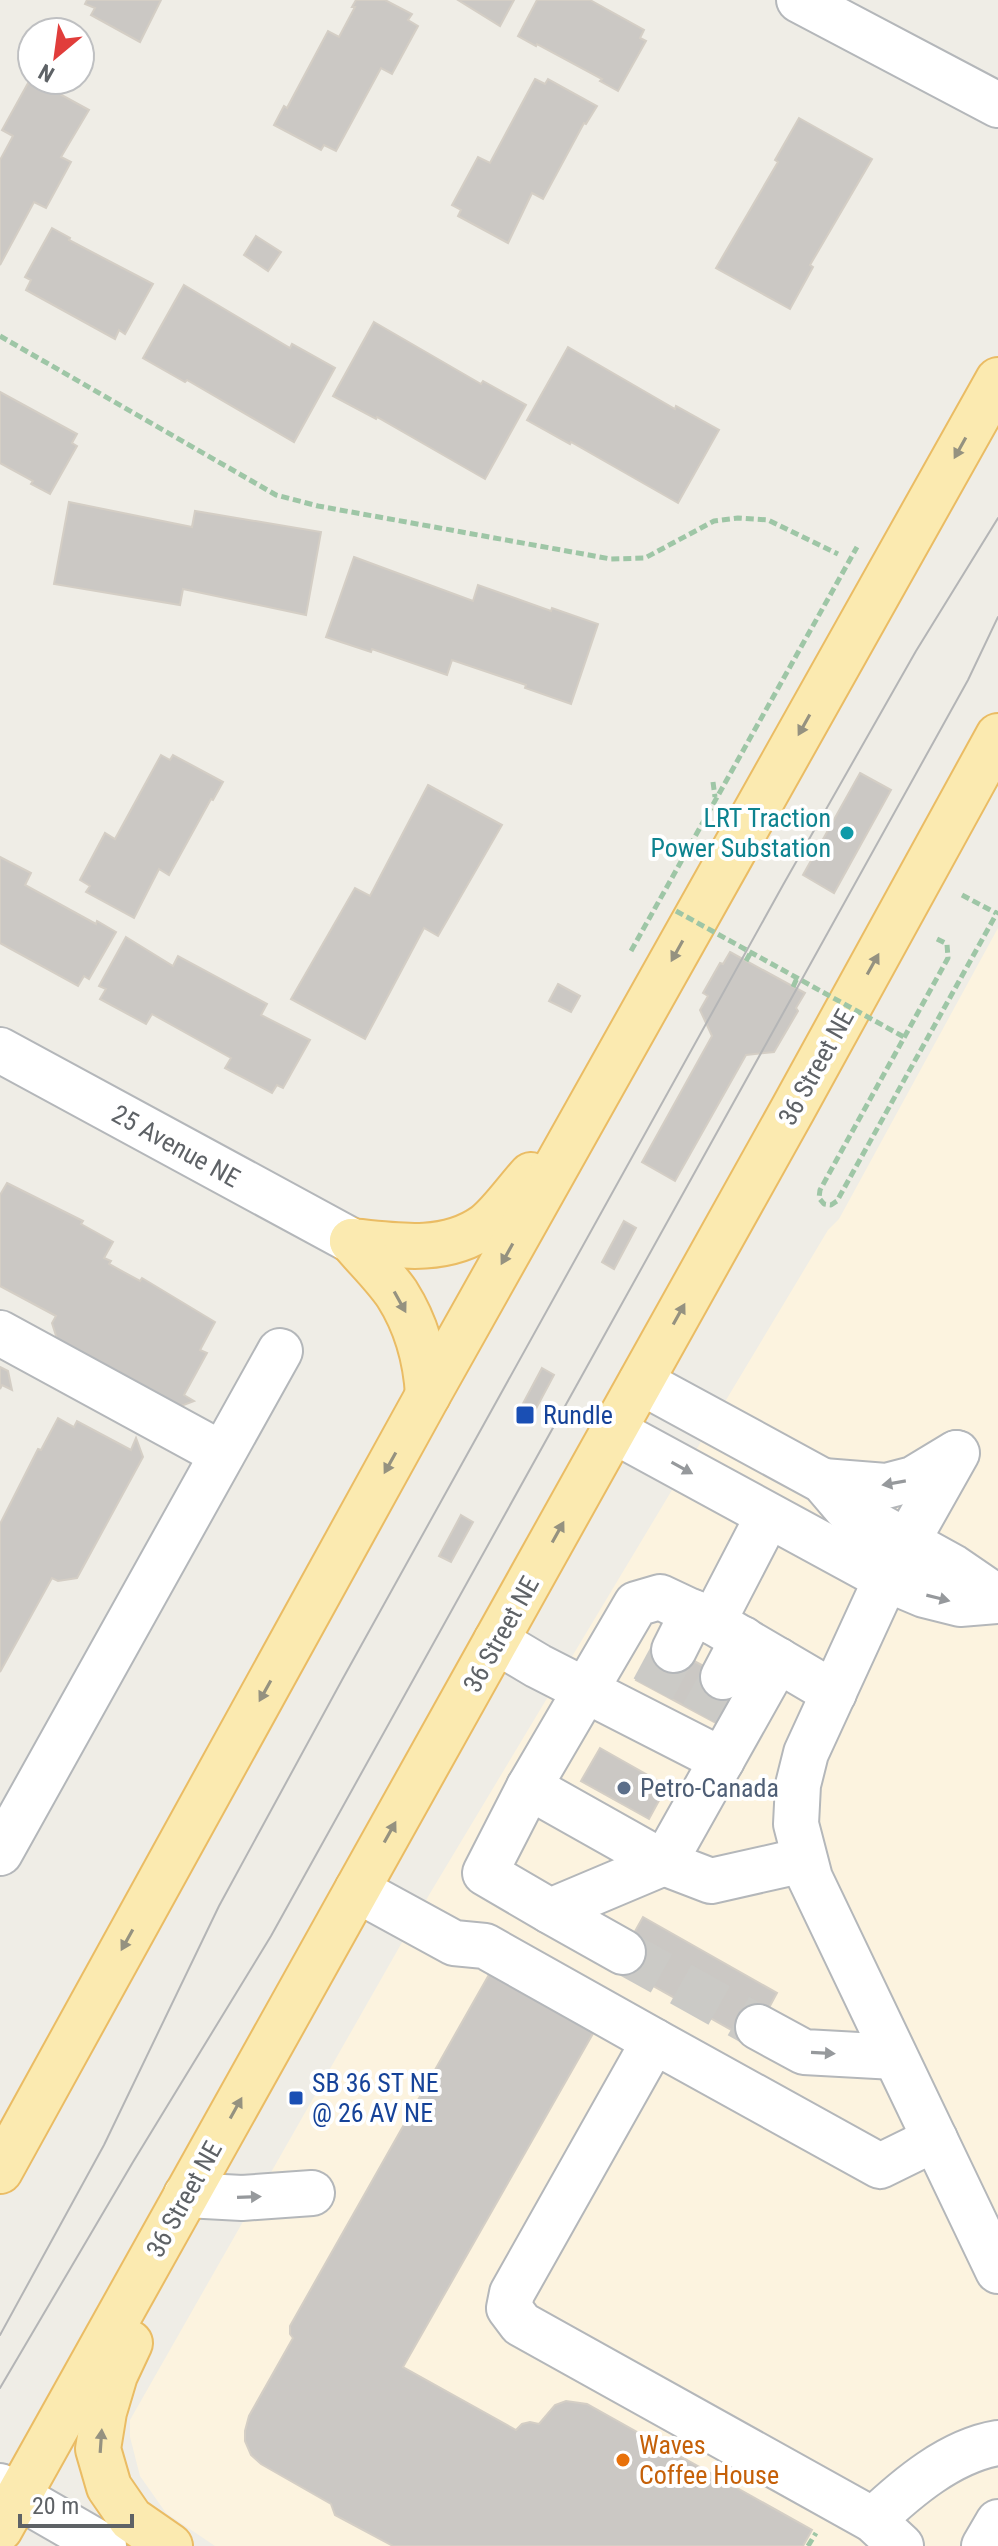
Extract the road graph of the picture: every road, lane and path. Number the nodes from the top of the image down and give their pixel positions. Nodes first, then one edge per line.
1 (799, 0) edge
2 (998, 105) edge
3 (0, 336) edge
4 (998, 380) edge
5 (857, 547) dead end
6 (838, 554) dead end
7 (998, 736) edge
8 (962, 895) dead end
9 (676, 911) dead end
10 (997, 912) edge
11 (937, 939) dead end
12 (631, 951) dead end
13 (751, 952) junction
14 (746, 961) dead end
15 (797, 978) junction
16 (793, 987) dead end
17 (904, 1037) junction
18 (0, 1050) edge
19 (586, 1113) junction
20 (352, 1241) junction
21 (0, 1333) edge
22 (280, 1351) dead end
23 (641, 1382) junction
24 (428, 1395) junction
25 (614, 1431) junction
26 (222, 1454) junction
27 (823, 1481) junction
28 (768, 1516) junction
29 (907, 1542) junction
30 (886, 1579) junction
31 (998, 1600) edge
32 (732, 1633) junction
33 (496, 1641) junction
34 (674, 1650) dead end
35 (723, 1677) tunnel mouth
36 (586, 1690) junction
37 (834, 1693) junction
38 (704, 1739) junction
39 (529, 1787) junction
40 (0, 1853) edge
41 (804, 1860) junction
42 (664, 1863) junction
43 (357, 1890) junction
44 (550, 1911) junction
45 (623, 1952) tunnel mouth
46 (758, 2027) tunnel mouth
47 (654, 2041) junction
48 (895, 2057) junction
49 (935, 2139) junction
50 (6, 2151) edge
51 (312, 2193) dead end
52 (186, 2195) junction
53 (157, 2249) junction
54 (998, 2271) edge
55 (998, 2443) edge
56 (6, 2504) edge
57 (998, 2522) edge
58 (887, 2533) edge
59 (104, 2546) edge
60 (170, 2546) edge
61 (984, 2546) edge

1 - 2 street
3 - 6 path
4 -> 19 main road
5 - 12 path, bridge
23 -> 7 main road, 36 Street NE
8 - 10 path
9 - 13 path, bridge
10 - 17 path
11 - 17 path
13 - 14 path, bridge
13 - 15 path, bridge
15 - 16 path, bridge
15 - 17 path, bridge
18 - 20 street, 25 Avenue NE
19 - 20 main road
19 -> 24 main road
20 -> 24 main road
21 - 26 street
22 - 26 street
23 - 25 main road, 36 Street NE
23 - 27 street
24 -> 50 main road
25 -> 28 street
33 -> 25 main road, 36 Street NE
26 - 40 street
27 - 29 street
29 -> 27 street
28 - 30 street
28 - 32 street
29 - 30 street
29 - 31 street
30 -> 31 street
30 - 37 street
32 - 34 street
32 - 35 street
32 - 36 street
32 - 37 street
32 - 38 street
33 - 36 street
43 -> 33 main road, 36 Street NE
36 - 38 street
36 - 39 street
37 - 41 street
38 - 42 street
39 - 42 street
39 - 44 street
41 - 42 street
41 - 48 street
42 - 44 street
43 - 47 street
52 -> 43 main road, 36 Street NE
44 - 45 street
46 -> 48 street
47 - 49 street
47 - 58 street
48 - 49 street
49 - 54 street
52 -> 51 street
52 - 53 main road, 36 Street NE
53 - 56 main road, 36 Street NE
60 -> 53 main road
55 - 58 street
56 - 59 street
57 - 61 street

